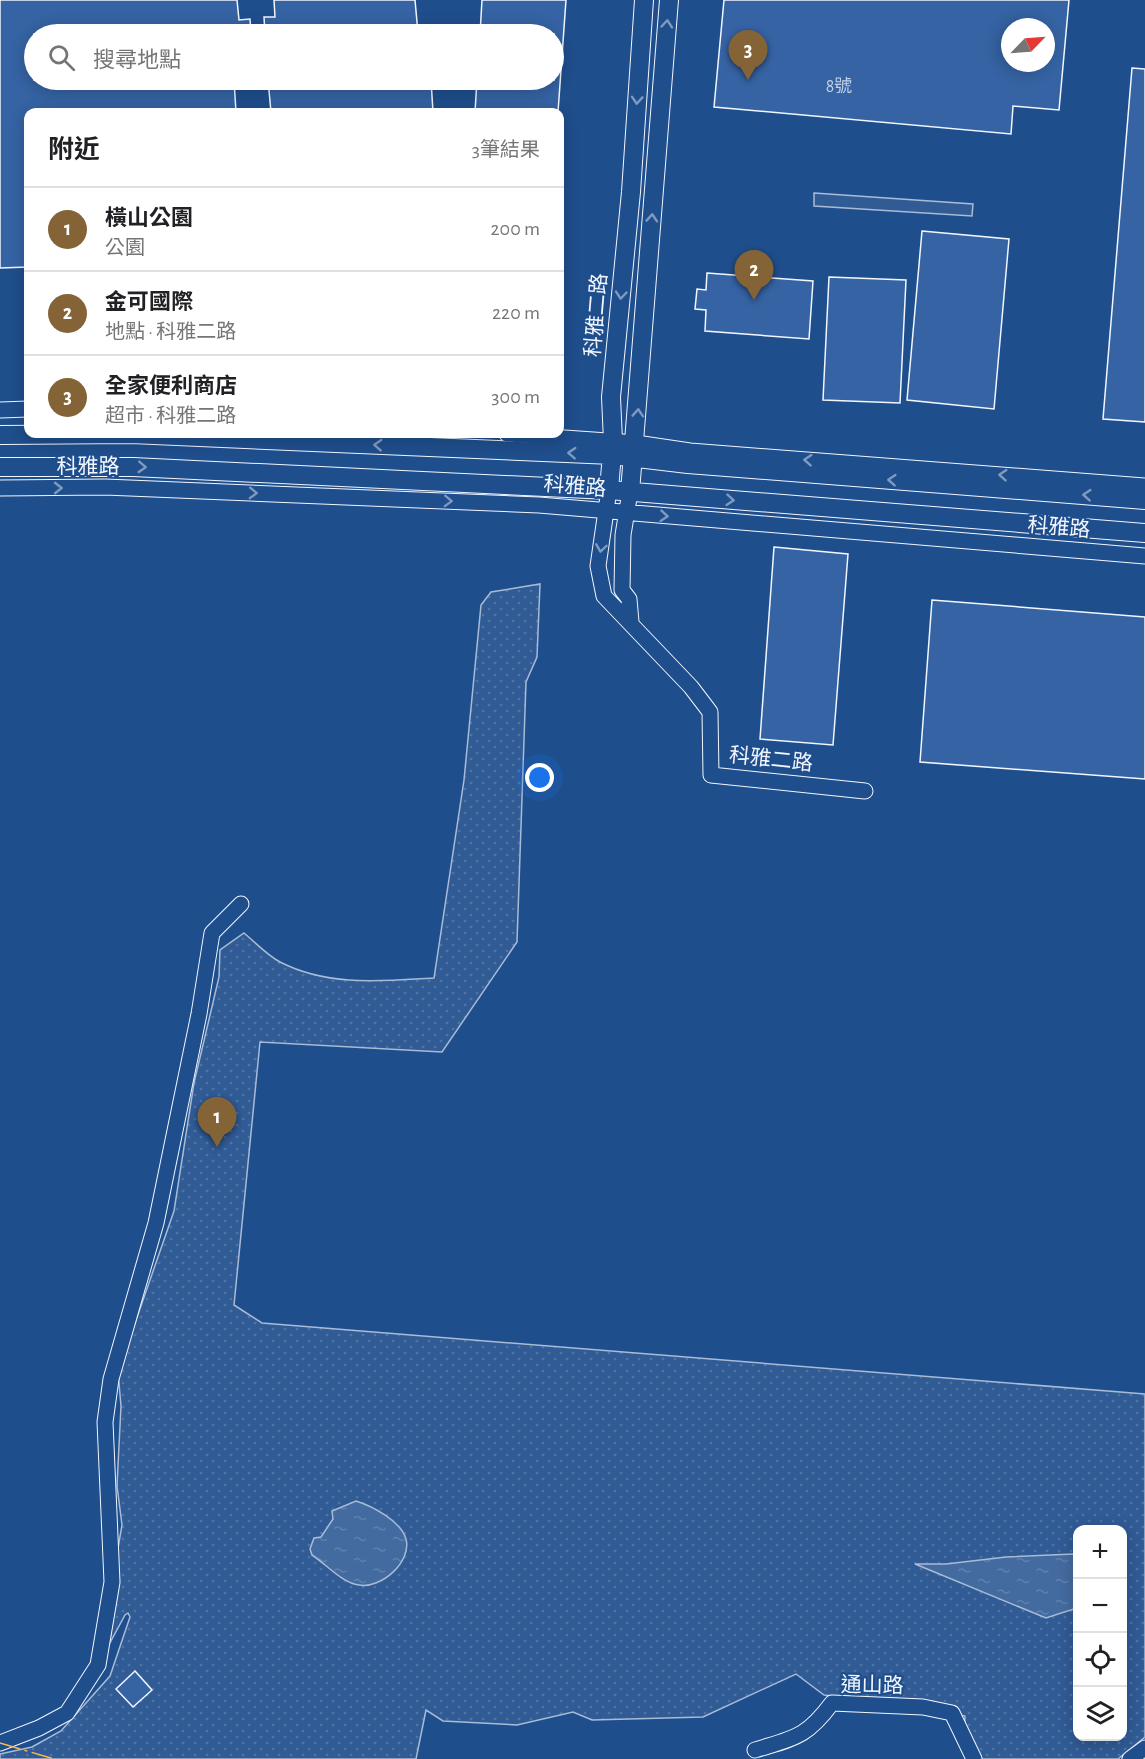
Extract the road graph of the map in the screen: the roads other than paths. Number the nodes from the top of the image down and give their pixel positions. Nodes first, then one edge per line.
1 (644, 0) edge
2 (669, 0) edge
3 (0, 410) edge
4 (24, 410) edge
5 (0, 435) edge
6 (24, 435) edge
7 (269, 438) edge
8 (537, 438) edge
9 (613, 448) junction
10 (634, 450) junction
11 (0, 467) edge
12 (1145, 486) edge
13 (0, 488) edge
14 (609, 490) junction
15 (630, 492) junction
16 (1145, 500) edge
17 (606, 511) junction
18 (627, 513) junction
19 (1145, 533) edge
20 (1145, 556) edge
21 (631, 622) junction
22 (866, 791) dead end
23 (241, 904) dead end
24 (0, 1743) edge
25 (1145, 1748) edge
26 (754, 1750) dead end
27 (974, 1759) edge
28 (1130, 1759) edge

1 -> 9 street, 科雅二路
10 -> 2 street
3 - 4 street
6 -> 5 street, 科雅路
9 -> 7 street, 科雅路
8 - 9 street, 科雅路
9 - 10 street, 科雅路
9 - 14 street, 科雅二路
12 -> 10 street, 科雅路
10 - 15 street
16 -> 10 street, 科雅路
11 -> 14 street, 科雅路
13 -> 17 street, 科雅路
14 - 15 street, 科雅路
14 - 17 street, 科雅二路
15 - 18 street
15 -> 19 street, 科雅路
17 - 18 street, 科雅路
17 -> 21 street, 科雅二路
18 -> 20 street, 科雅路
18 - 21 street
21 - 22 street, 科雅二路
23 - 24 street
25 - 28 street
26 - 27 street, 通山路

